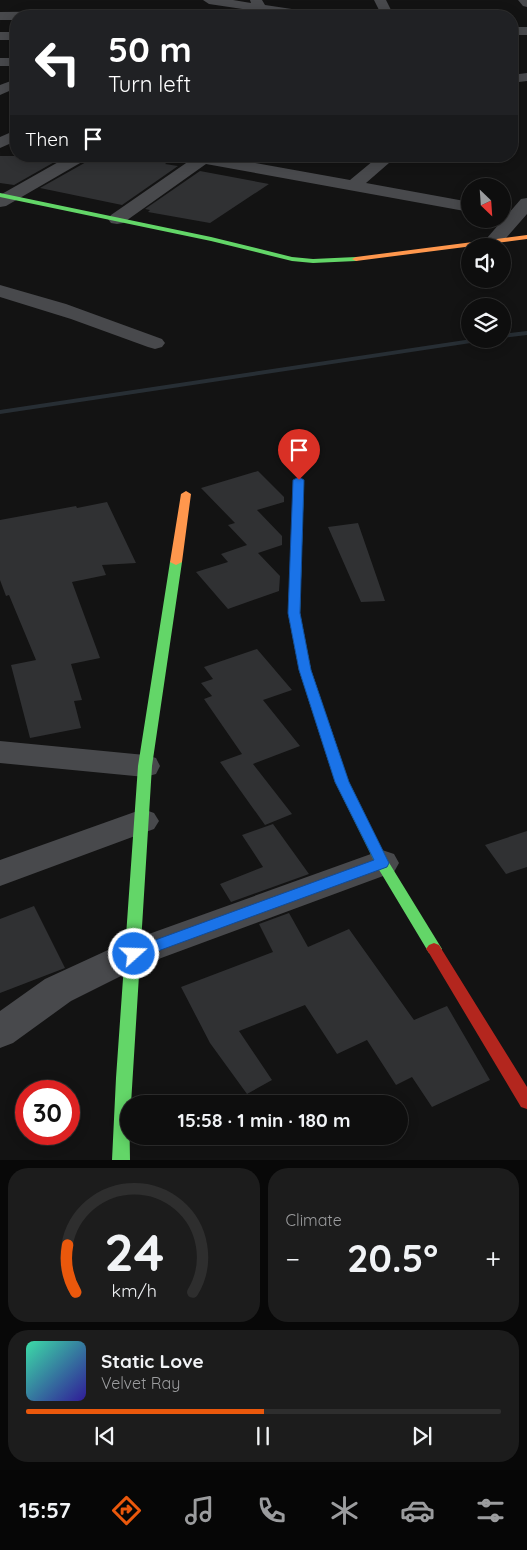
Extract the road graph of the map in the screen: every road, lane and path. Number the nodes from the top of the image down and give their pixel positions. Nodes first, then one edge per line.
1 (209, 0) edge
2 (524, 0) edge
3 (527, 3) edge
4 (258, 4) edge
5 (276, 10) edge
6 (10, 133) edge
7 (0, 144) edge
8 (70, 162) edge
9 (192, 162) edge
10 (227, 162) edge
11 (382, 162) edge
12 (354, 185) junction
13 (3, 198) edge
14 (461, 205) edge
15 (515, 210) edge
16 (117, 219) junction
17 (527, 237) edge
18 (496, 238) edge
19 (511, 239) edge
20 (461, 246) edge
21 (0, 290) edge
22 (155, 343) dead end
23 (299, 480) dead end
24 (186, 494) dead end
25 (0, 752) edge
26 (145, 766) junction
27 (142, 822) junction
28 (382, 863) junction
29 (0, 874) edge
30 (134, 954) junction
31 (0, 1032) edge
32 (527, 1102) edge
33 (121, 1160) edge

1 - 4 street
2 - 3 street
4 - 5 street
6 - 7 street
8 - 13 street
9 - 16 street
10 - 12 street
11 - 12 street
12 - 14 street
13 - 16 street
15 - 18 street
16 - 20 street
17 - 19 street
21 - 22 street
23 - 28 street
24 - 26 street
25 - 26 street
26 - 27 street
27 - 29 street
27 - 30 street
28 - 30 street
28 - 32 street
30 - 31 street
30 - 33 street

